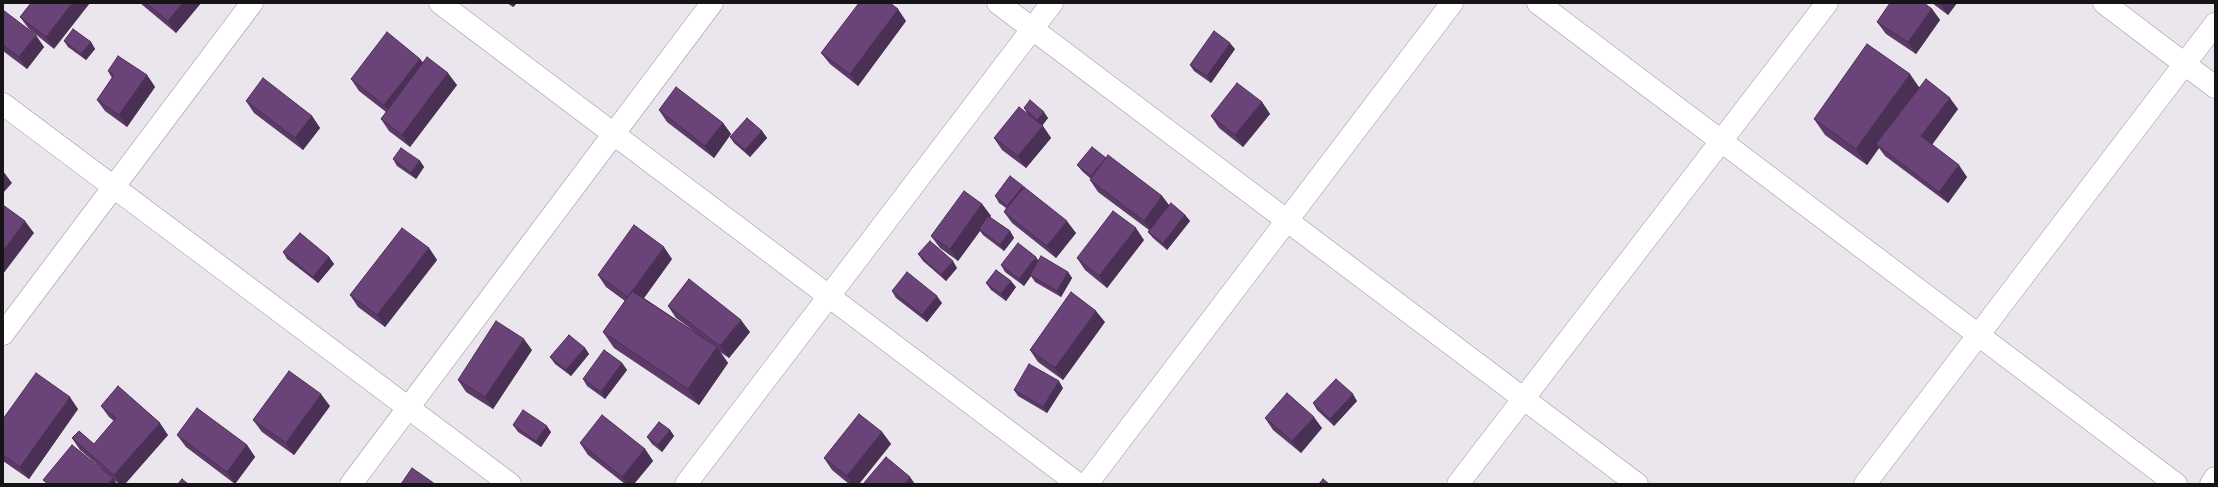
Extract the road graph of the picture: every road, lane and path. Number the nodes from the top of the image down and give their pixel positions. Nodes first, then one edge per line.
1 (252, 3) edge
2 (440, 3) edge
3 (712, 3) edge
4 (998, 3) edge
5 (1052, 3) edge
6 (1452, 3) edge
7 (1538, 3) edge
8 (1827, 3) edge
9 (2104, 3) edge
10 (2215, 24) edge
11 (1032, 29) junction
12 (2184, 64) junction
13 (2215, 87) edge
14 (3, 104) edge
15 (614, 134) junction
16 (1721, 141) junction
17 (114, 186) junction
18 (1287, 221) junction
19 (829, 296) junction
20 (3, 334) edge
21 (1978, 335) junction
22 (1523, 399) junction
23 (408, 408) junction
24 (2215, 478) edge
25 (351, 484) edge
26 (510, 484) edge
27 (686, 484) edge
28 (1078, 484) edge
29 (1087, 484) edge
30 (1458, 484) edge
31 (1636, 484) edge
32 (1865, 484) edge
33 (2176, 484) edge
34 (2211, 484) edge

1 - 17 street
2 - 15 street
3 - 15 street
4 - 11 street
5 - 11 street
6 - 18 street
7 - 16 street
8 - 16 street
9 - 12 street
10 - 12 street
11 - 18 street
11 - 19 street
12 - 13 street
12 - 21 street
14 - 17 street
15 - 19 street
15 - 23 street
16 - 21 street
16 - 22 street
17 - 20 street
17 - 23 street
18 - 22 street
18 - 29 street
19 - 27 street
19 - 28 street
21 - 32 street
21 - 33 street
22 - 30 street
22 - 31 street
23 - 25 street
23 - 26 street
24 - 34 street

